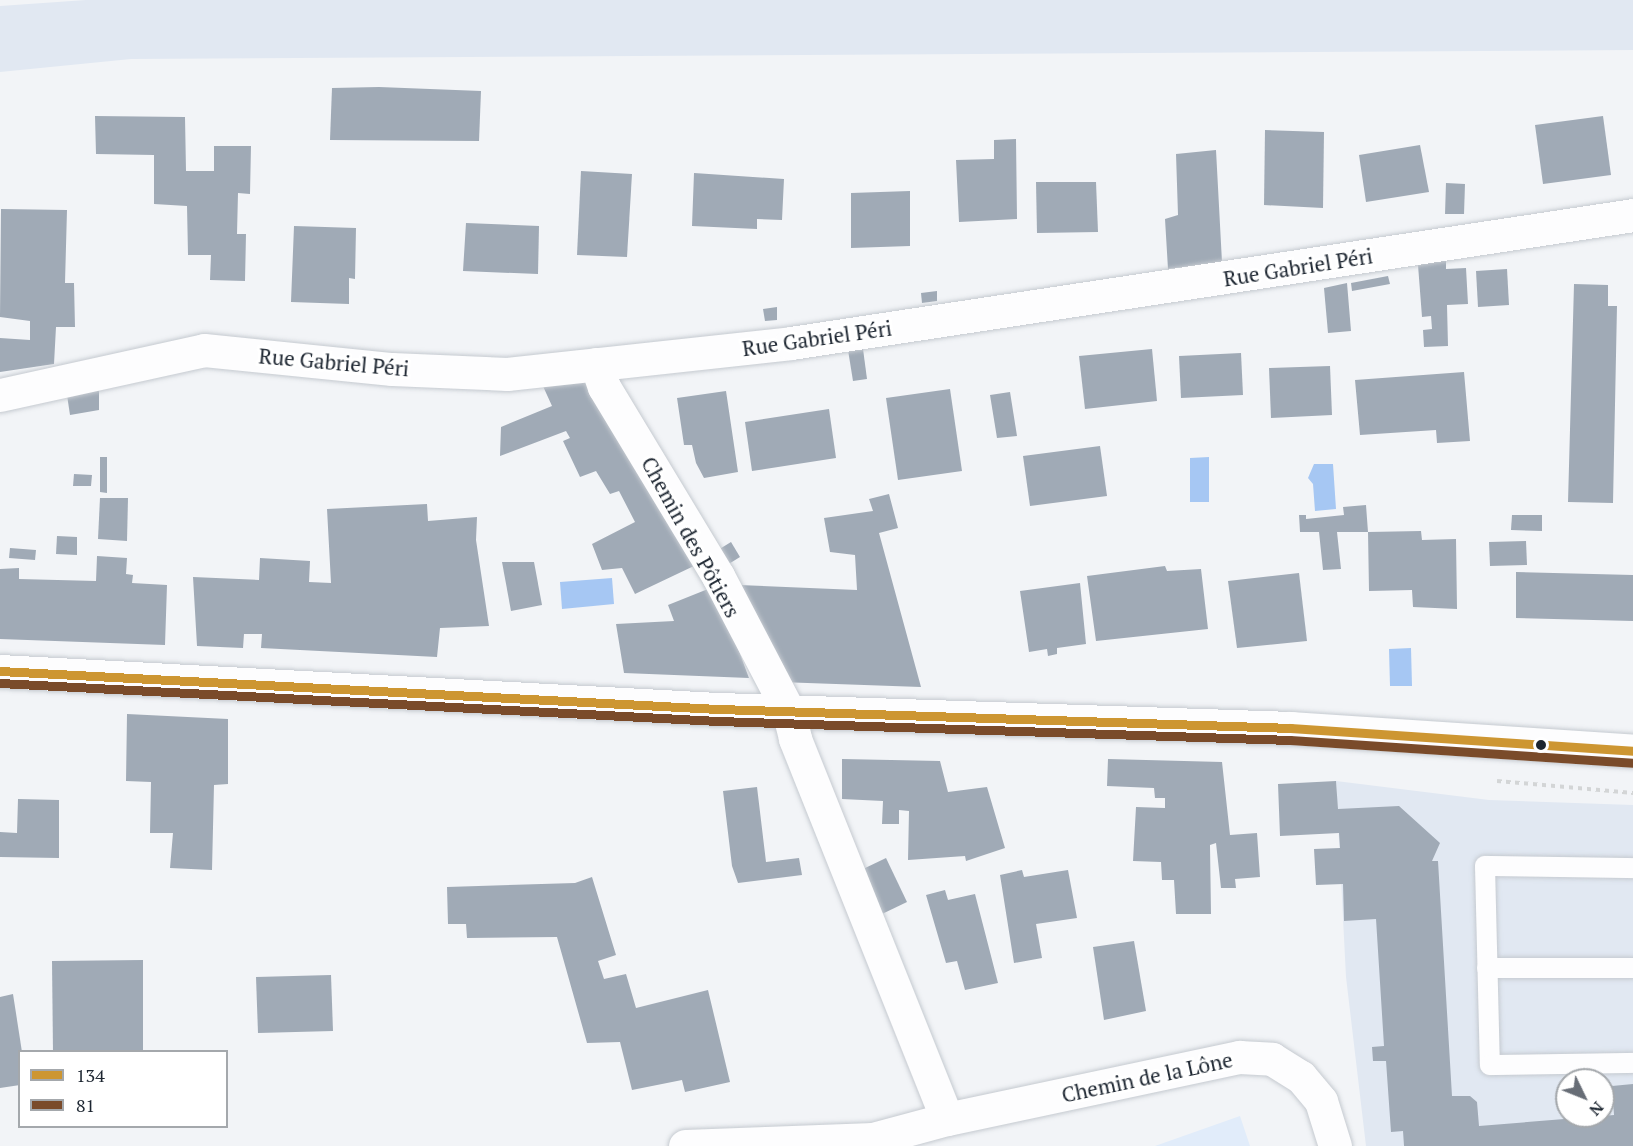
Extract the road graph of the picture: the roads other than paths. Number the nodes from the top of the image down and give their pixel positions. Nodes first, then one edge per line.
1 (1633, 215) edge
2 (596, 364) junction
3 (0, 395) edge
4 (0, 671) edge
5 (788, 710) junction
6 (1633, 751) edge
7 (1633, 868) edge
8 (1487, 968) junction
9 (1633, 968) edge
10 (1633, 1063) edge
11 (947, 1119) junction
12 (685, 1146) edge
13 (1335, 1146) edge

1 - 2 street, Rue Gabriel Péri
2 - 3 street, Rue Gabriel Péri
2 - 5 street, Chemin des Pôtiers
4 - 5 street
5 - 6 street
5 - 11 street
7 - 8 lane
8 - 9 lane
8 - 10 lane
11 - 12 street, Chemin de la Lône
11 - 13 street, Chemin de la Lône

